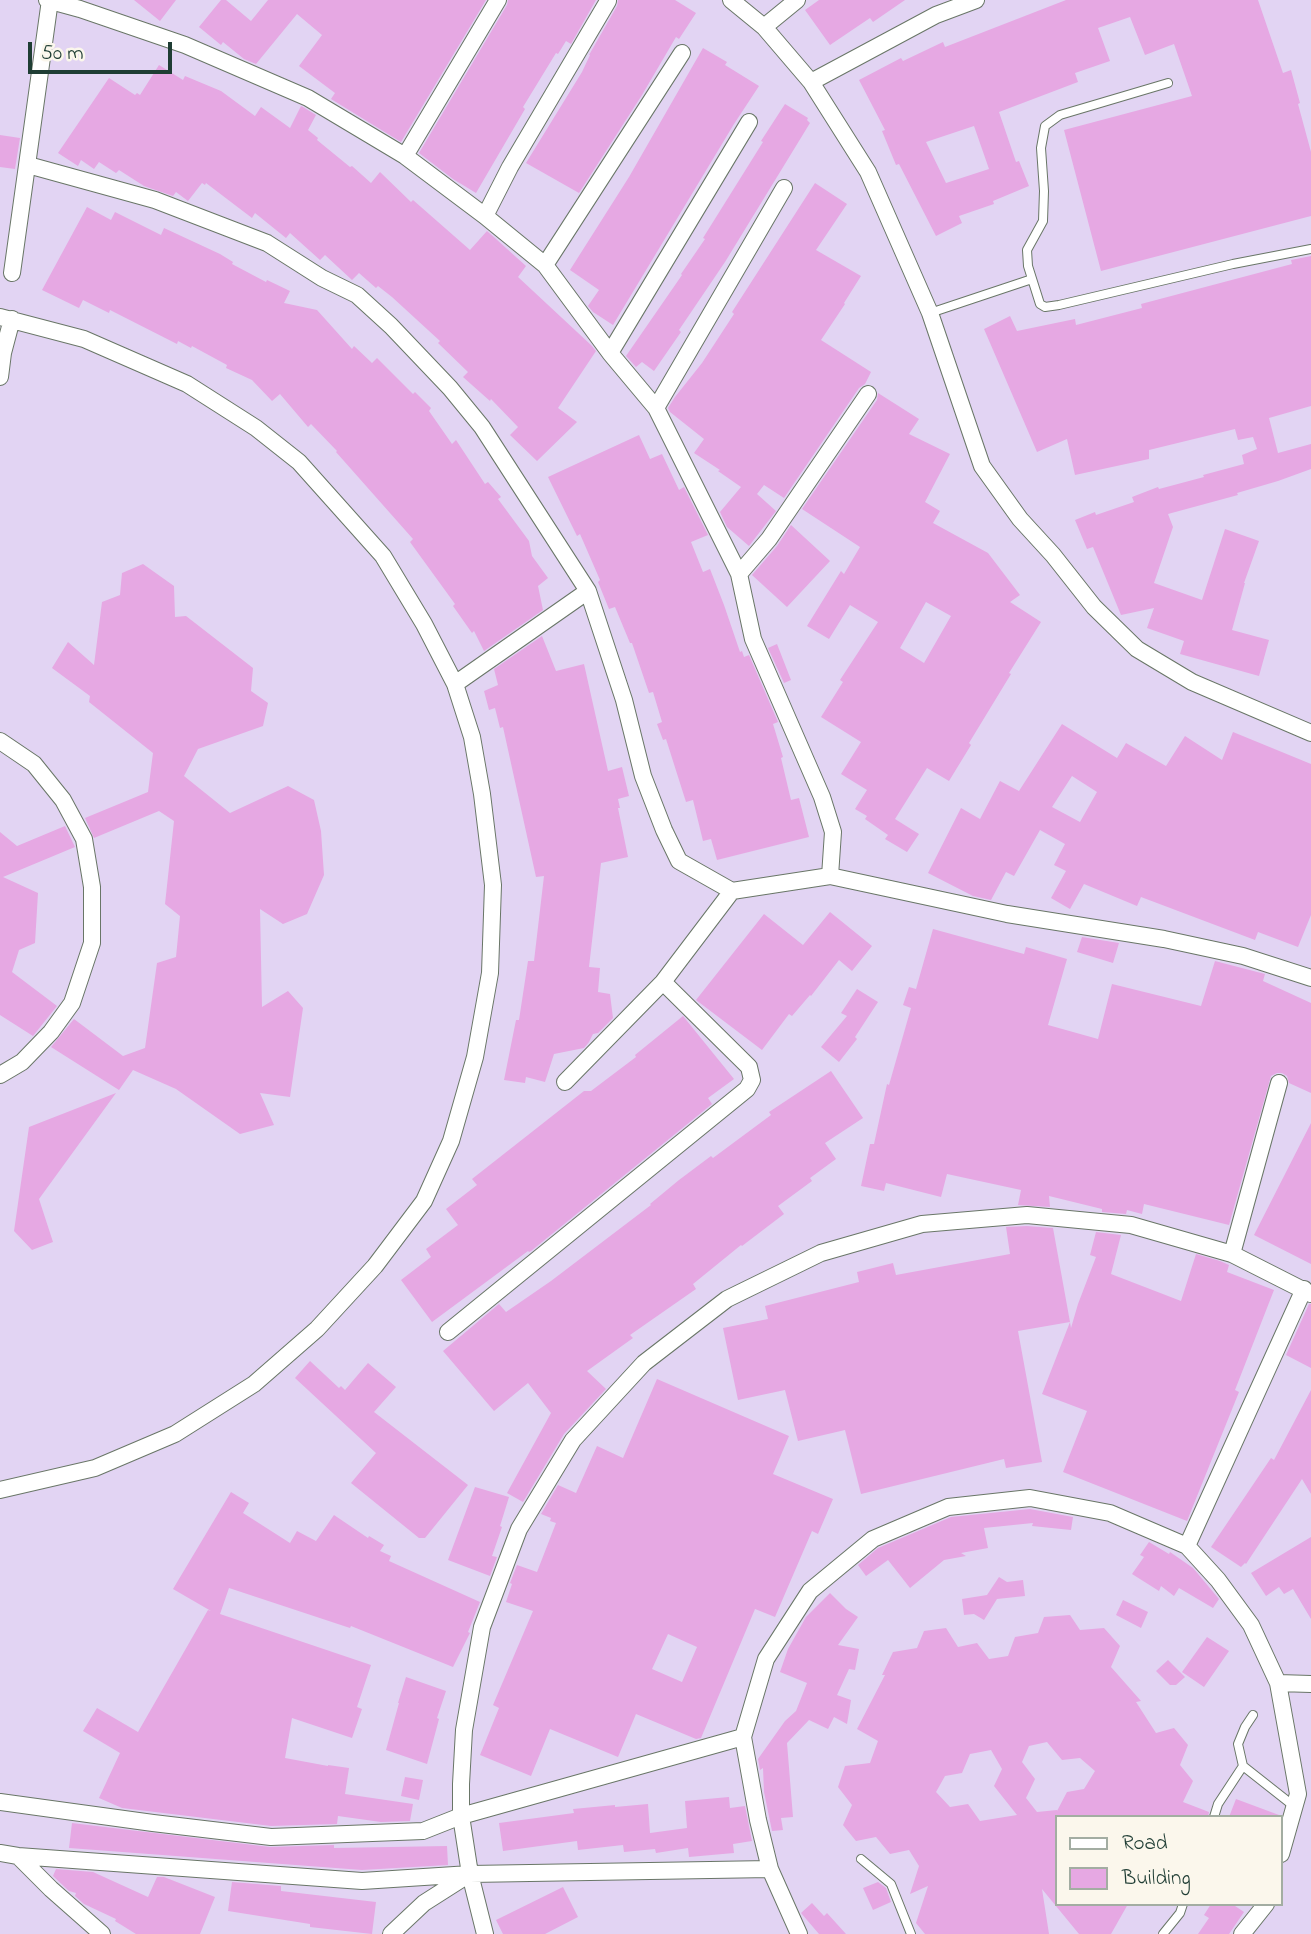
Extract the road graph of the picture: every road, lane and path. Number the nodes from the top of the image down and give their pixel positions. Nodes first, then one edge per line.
1 (49, 0) edge
2 (498, 0) edge
3 (731, 0) edge
4 (797, 0) edge
5 (976, 0) edge
6 (608, 1) edge
7 (764, 27) junction
8 (682, 53) dead end
9 (811, 82) junction
10 (1168, 83) dead end
11 (750, 122) dead end
12 (405, 156) junction
13 (28, 164) junction
14 (784, 188) dead end
15 (485, 216) junction
16 (1311, 249) edge
17 (545, 265) junction
18 (12, 273) dead end
19 (1032, 279) junction
20 (930, 313) junction
21 (6, 318) edge
22 (610, 353) junction
23 (0, 377) edge
24 (868, 394) dead end
25 (656, 408) junction
26 (739, 574) junction
27 (588, 591) junction
28 (455, 684) junction
29 (1311, 733) edge
30 (0, 741) edge
31 (830, 876) junction
32 (732, 891) junction
33 (1311, 978) edge
34 (663, 982) junction
35 (0, 1075) edge
36 (565, 1082) dead end
37 (1279, 1083) dead end
38 (1232, 1254) junction
39 (1307, 1292) edge
40 (449, 1332) dead end
41 (0, 1490) edge
42 (1187, 1546) junction
43 (1278, 1683) junction
44 (1311, 1684) edge
45 (1253, 1715) dead end
46 (743, 1737) junction
47 (1243, 1766) junction
48 (1301, 1797) edge
49 (0, 1802) edge
50 (1215, 1815) edge
51 (461, 1816) junction
52 (1283, 1848) edge
53 (0, 1853) edge
54 (18, 1856) junction
55 (860, 1859) dead end
56 (770, 1868) junction
57 (470, 1874) junction
58 (1182, 1906) edge
59 (1264, 1906) edge
60 (102, 1934) edge
61 (391, 1934) edge
62 (485, 1934) edge
63 (799, 1934) edge
64 (911, 1934) edge
65 (1163, 1934) edge
66 (1242, 1934) edge

1 - 12 street
1 - 13 street
2 - 12 street
3 - 7 street
4 - 7 street
5 - 9 street
6 - 15 street
7 - 9 street
8 - 17 street
9 - 20 street
10 - 19 lane
11 - 22 street
12 - 15 street
13 - 18 street
13 - 27 street
14 - 25 street
15 - 17 street
16 - 19 lane
17 - 22 street
19 - 20 lane
20 - 29 street
21 - 23 street
21 - 28 street
22 - 25 street
24 - 26 street
25 - 26 street
26 - 31 street
27 - 28 street
27 - 32 street
28 - 41 street
30 - 35 street
31 - 32 street
31 - 33 street
32 - 34 street
34 - 36 street
34 - 40 street
37 - 38 street
38 - 39 street
38 - 51 street
39 - 42 street
42 - 43 street
42 - 46 street
43 - 44 street
43 - 48 street
45 - 47 lane
46 - 51 street
46 - 56 street
47 - 48 lane
47 - 50 lane
48 - 52 street
49 - 51 street
51 - 57 street
53 - 54 street
54 - 57 street
54 - 60 street
55 - 64 lane
56 - 57 street
56 - 63 street
57 - 61 street
57 - 62 street
58 - 65 lane
59 - 66 street

